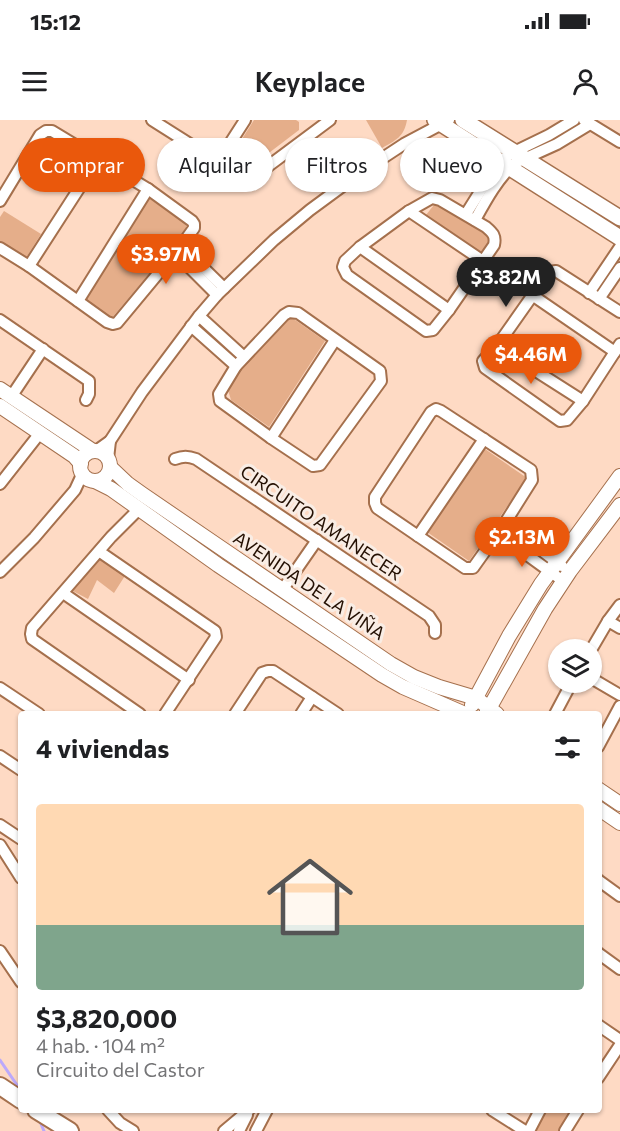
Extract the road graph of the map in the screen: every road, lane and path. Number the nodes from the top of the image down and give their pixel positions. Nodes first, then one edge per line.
1 (152, 120) edge
2 (174, 120) edge
3 (245, 120) edge
4 (463, 120) edge
5 (574, 120) edge
6 (442, 121) edge
7 (322, 122) edge
8 (587, 122) edge
9 (168, 130) junction
10 (38, 138) edge
11 (65, 138) edge
12 (180, 138) edge
13 (233, 138) edge
14 (620, 142) edge
15 (519, 155) junction
16 (273, 161) edge
17 (505, 165) junction
18 (18, 171) edge
19 (145, 187) edge
20 (148, 189) junction
21 (77, 192) edge
22 (0, 201) edge
23 (409, 212) junction
24 (470, 217) junction
25 (620, 218) edge
26 (620, 238) edge
27 (360, 247) junction
28 (620, 247) edge
29 (0, 248) edge
30 (178, 249) junction
31 (483, 261) junction
32 (29, 266) junction
33 (620, 268) edge
34 (221, 291) junction
35 (532, 295) junction
36 (594, 296) junction
37 (78, 301) junction
38 (449, 310) junction
39 (620, 312) edge
40 (199, 316) junction
41 (0, 320) edge
42 (191, 326) junction
43 (335, 340) junction
44 (498, 343) junction
45 (617, 348) edge
46 (43, 349) junction
47 (244, 357) junction
48 (236, 366) junction
49 (6, 393) edge
50 (86, 400) dead end
51 (583, 400) junction
52 (0, 406) edge
53 (40, 433) junction
54 (271, 438) junction
55 (484, 439) junction
56 (110, 441) junction
57 (95, 451) junction
58 (175, 459) dead end
59 (109, 463) junction
60 (81, 468) junction
61 (620, 476) edge
62 (1, 481) edge
63 (94, 481) junction
64 (75, 490) junction
65 (620, 505) edge
66 (139, 508) junction
67 (505, 524) junction
68 (497, 533) junction
69 (418, 536) junction
70 (317, 540) junction
71 (227, 551) junction
72 (100, 552) junction
73 (218, 565) junction
74 (553, 566) junction
75 (0, 572) edge
76 (566, 576) junction
77 (283, 589) junction
78 (63, 593) junction
79 (620, 605) edge
80 (318, 614) junction
81 (608, 621) junction
82 (309, 626) junction
83 (620, 628) edge
84 (435, 633) dead end
85 (597, 639) edge
86 (189, 680) junction
87 (602, 684) edge
88 (0, 688) edge
89 (566, 693) edge
90 (620, 695) edge
91 (312, 697) junction
92 (476, 698) junction
93 (620, 706) edge
94 (34, 711) edge
95 (136, 711) edge
96 (167, 711) edge
97 (237, 711) edge
98 (303, 711) edge
99 (333, 711) edge
100 (459, 711) edge
101 (468, 711) edge
102 (490, 711) edge
103 (491, 711) edge
104 (557, 711) edge
105 (602, 740) edge
106 (0, 756) edge
107 (18, 768) edge
108 (602, 792) edge
109 (620, 804) edge
110 (602, 810) edge
111 (620, 823) edge
112 (0, 825) edge
113 (18, 837) edge
114 (0, 845) edge
115 (18, 873) edge
116 (602, 883) edge
117 (620, 896) edge
118 (0, 951) edge
119 (602, 956) edge
120 (620, 969) edge
121 (18, 978) edge
122 (602, 1028) edge
123 (620, 1040) edge
124 (620, 1045) edge
125 (602, 1072) edge
126 (2, 1087) edge
127 (18, 1098) edge
128 (41, 1113) edge
129 (111, 1113) edge
130 (246, 1113) edge
131 (248, 1113) edge
132 (264, 1113) edge
133 (497, 1113) edge
134 (538, 1113) edge
135 (576, 1113) edge
136 (64, 1128) edge
137 (133, 1131) edge
138 (224, 1131) edge
139 (239, 1131) edge
140 (256, 1131) edge
141 (527, 1131) edge
142 (565, 1131) edge

1 - 9 street
2 - 9 street
3 - 13 street
4 - 15 main road
5 - 15 street
6 - 17 main road
6 - 34 street
7 - 16 street
8 - 14 street
8 - 15 street
9 - 12 street
10 - 11 street
15 - 17 street
15 - 25 main road
17 - 24 street
17 - 26 main road
18 - 22 street
19 - 20 street
20 - 30 street
20 - 37 street
21 - 32 street
23 - 24 street
23 - 27 street
23 - 31 street
24 - 31 street
27 - 38 street
27 - 38 street
28 - 36 street
29 - 32 street
30 - 34 street
30 - 37 street
31 - 38 street
32 - 37 street
33 - 36 street
34 - 40 street
35 - 36 street
35 - 44 street
35 - 45 street
36 - 39 street
40 - 42 street
40 - 47 street
41 - 46 street
42 - 48 street
42 - 56 street
43 - 47 street
43 - 54 street
43 - 54 street
44 - 51 street
44 - 51 street
45 - 51 street
46 - 49 street
46 - 50 street
47 - 48 street
48 - 54 street
49 - 57 street
52 - 53 street
53 - 60 street
53 - 62 street
55 - 67 street
55 - 69 street
55 - 69 street
56 - 57 street
56 - 59 street
57 - 59 street
57 - 60 street
58 - 70 street, CIRCUITO AMANECER
59 - 63 street
59 - 71 street, AVENIDA DE LA VIÑA
60 - 63 street
60 - 64 street
61 - 74 street
63 - 64 street
63 - 66 street, AVENIDA DE LA VIÑA
64 - 75 street
65 - 76 street
66 - 72 street
66 - 73 street, AVENIDA DE LA VIÑA
67 - 68 street
67 - 74 street
68 - 69 street
68 - 74 street
70 - 77 street
70 - 84 street, CIRCUITO AMANECER
71 - 73 street
71 - 77 street, AVENIDA DE LA VIÑA
72 - 78 street
72 - 86 street
73 - 82 street, AVENIDA DE LA VIÑA
74 - 76 street
74 - 92 street
76 - 103 street
77 - 80 street, AVENIDA DE LA VIÑA
78 - 86 street
78 - 95 street
79 - 81 street
80 - 82 street
80 - 92 street, AVENIDA DE LA VIÑA
81 - 83 street
81 - 85 street
82 - 100 street, AVENIDA DE LA VIÑA
86 - 96 street
87 - 90 street
88 - 94 street
89 - 104 street
91 - 97 street
91 - 98 street
91 - 99 street
92 - 101 street
92 - 102 street, AVENIDA DE LA VIÑA
93 - 105 street
106 - 107 street
108 - 109 street
110 - 111 street
112 - 113 street
114 - 115 street
116 - 117 street
118 - 121 street
119 - 120 street
122 - 123 street
124 - 125 street
126 - 127 main road
128 - 136 main road
129 - 137 street
130 - 138 street
131 - 139 street
132 - 140 street
133 - 141 street
134 - 141 street
135 - 142 street

